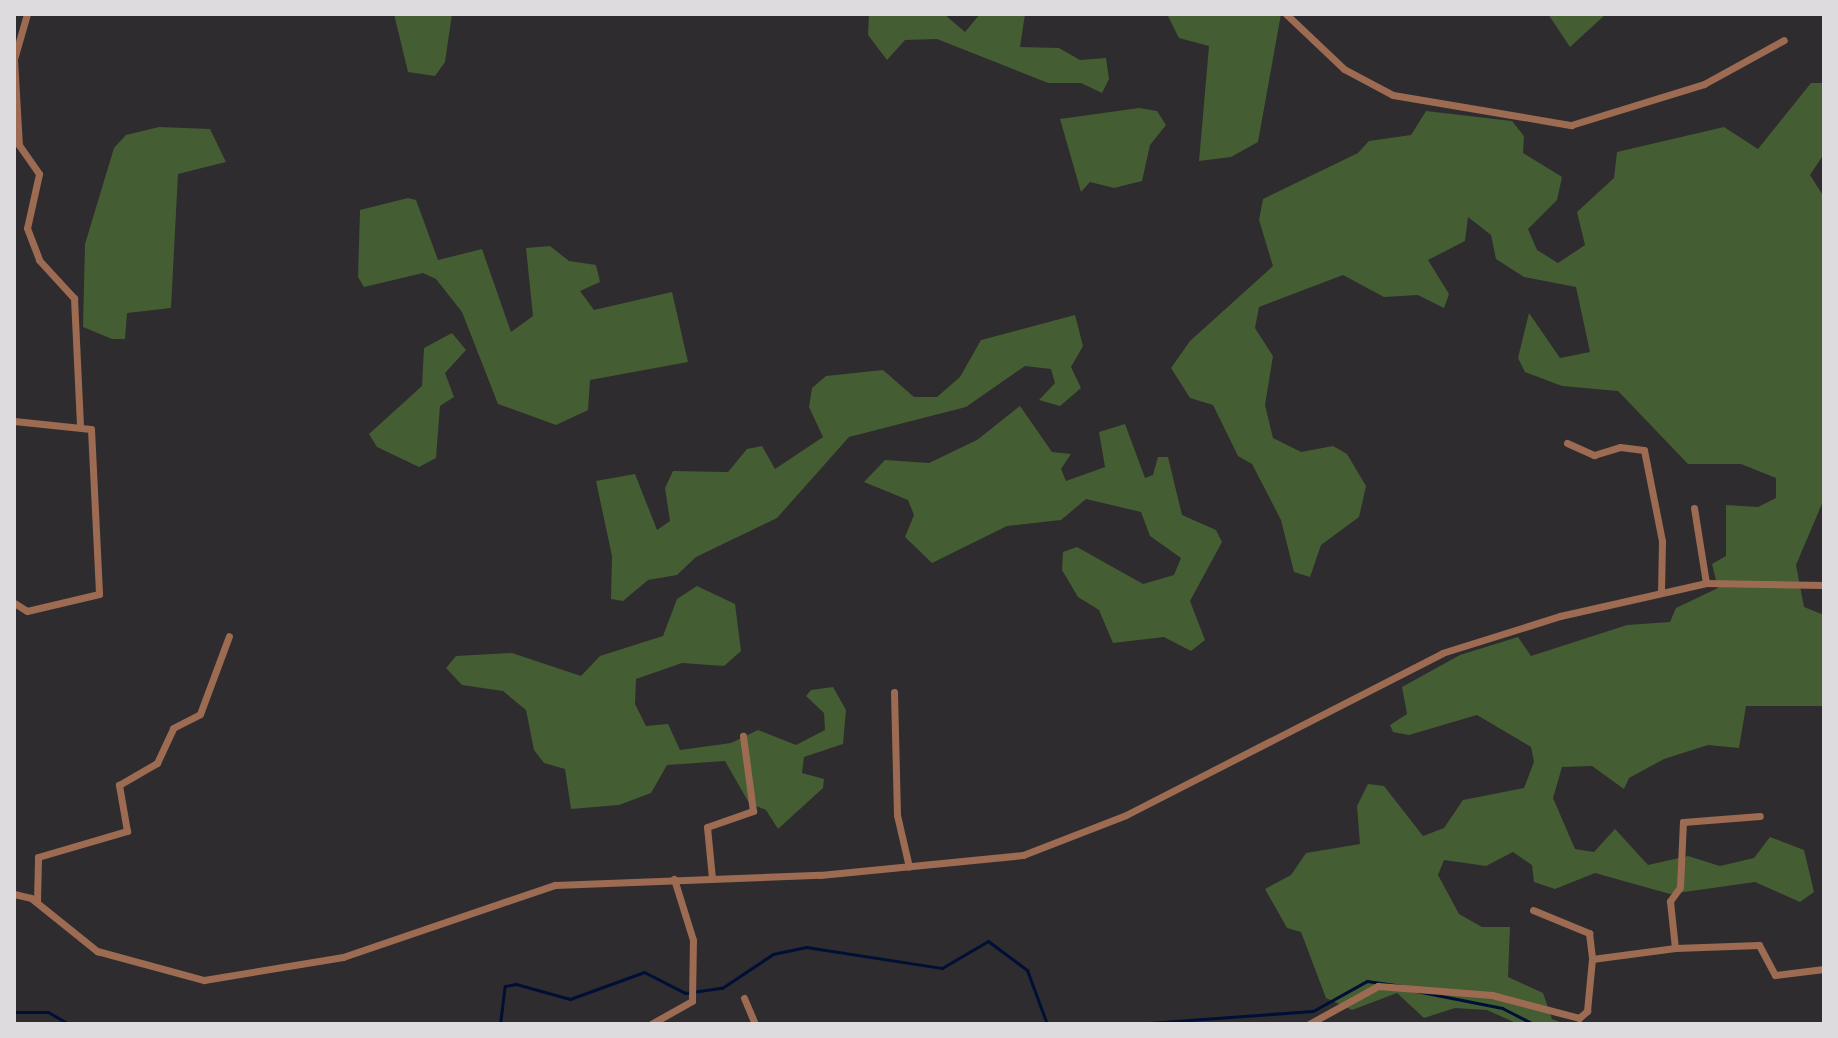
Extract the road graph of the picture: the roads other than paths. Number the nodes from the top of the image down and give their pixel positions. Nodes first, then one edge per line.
1 (27, 14) edge
2 (1286, 14) edge
3 (1784, 40) dead end
4 (14, 421) edge
5 (80, 427) junction
6 (1567, 443) dead end
7 (1694, 508) dead end
8 (1706, 583) junction
9 (1824, 585) edge
10 (1661, 591) junction
11 (14, 603) edge
12 (229, 636) dead end
13 (894, 692) dead end
14 (743, 736) dead end
15 (1760, 816) dead end
16 (909, 867) junction
17 (712, 878) junction
18 (674, 879) junction
19 (14, 894) edge
20 (37, 902) junction
21 (1533, 910) dead end
22 (1675, 948) junction
23 (1592, 959) junction
24 (1824, 969) edge
25 (744, 998) dead end
26 (651, 1024) edge
27 (755, 1024) edge
28 (1309, 1024) edge

1 - 5 street
2 - 3 street
4 - 5 street
5 - 11 street
6 - 10 street
7 - 8 street
8 - 9 street
8 - 10 street
10 - 16 street
12 - 20 street
13 - 16 street
14 - 17 street
15 - 22 street
16 - 17 street
17 - 18 street
18 - 20 street
18 - 26 street
19 - 20 street
21 - 23 street
22 - 23 street
22 - 24 street
23 - 28 street
25 - 27 street

